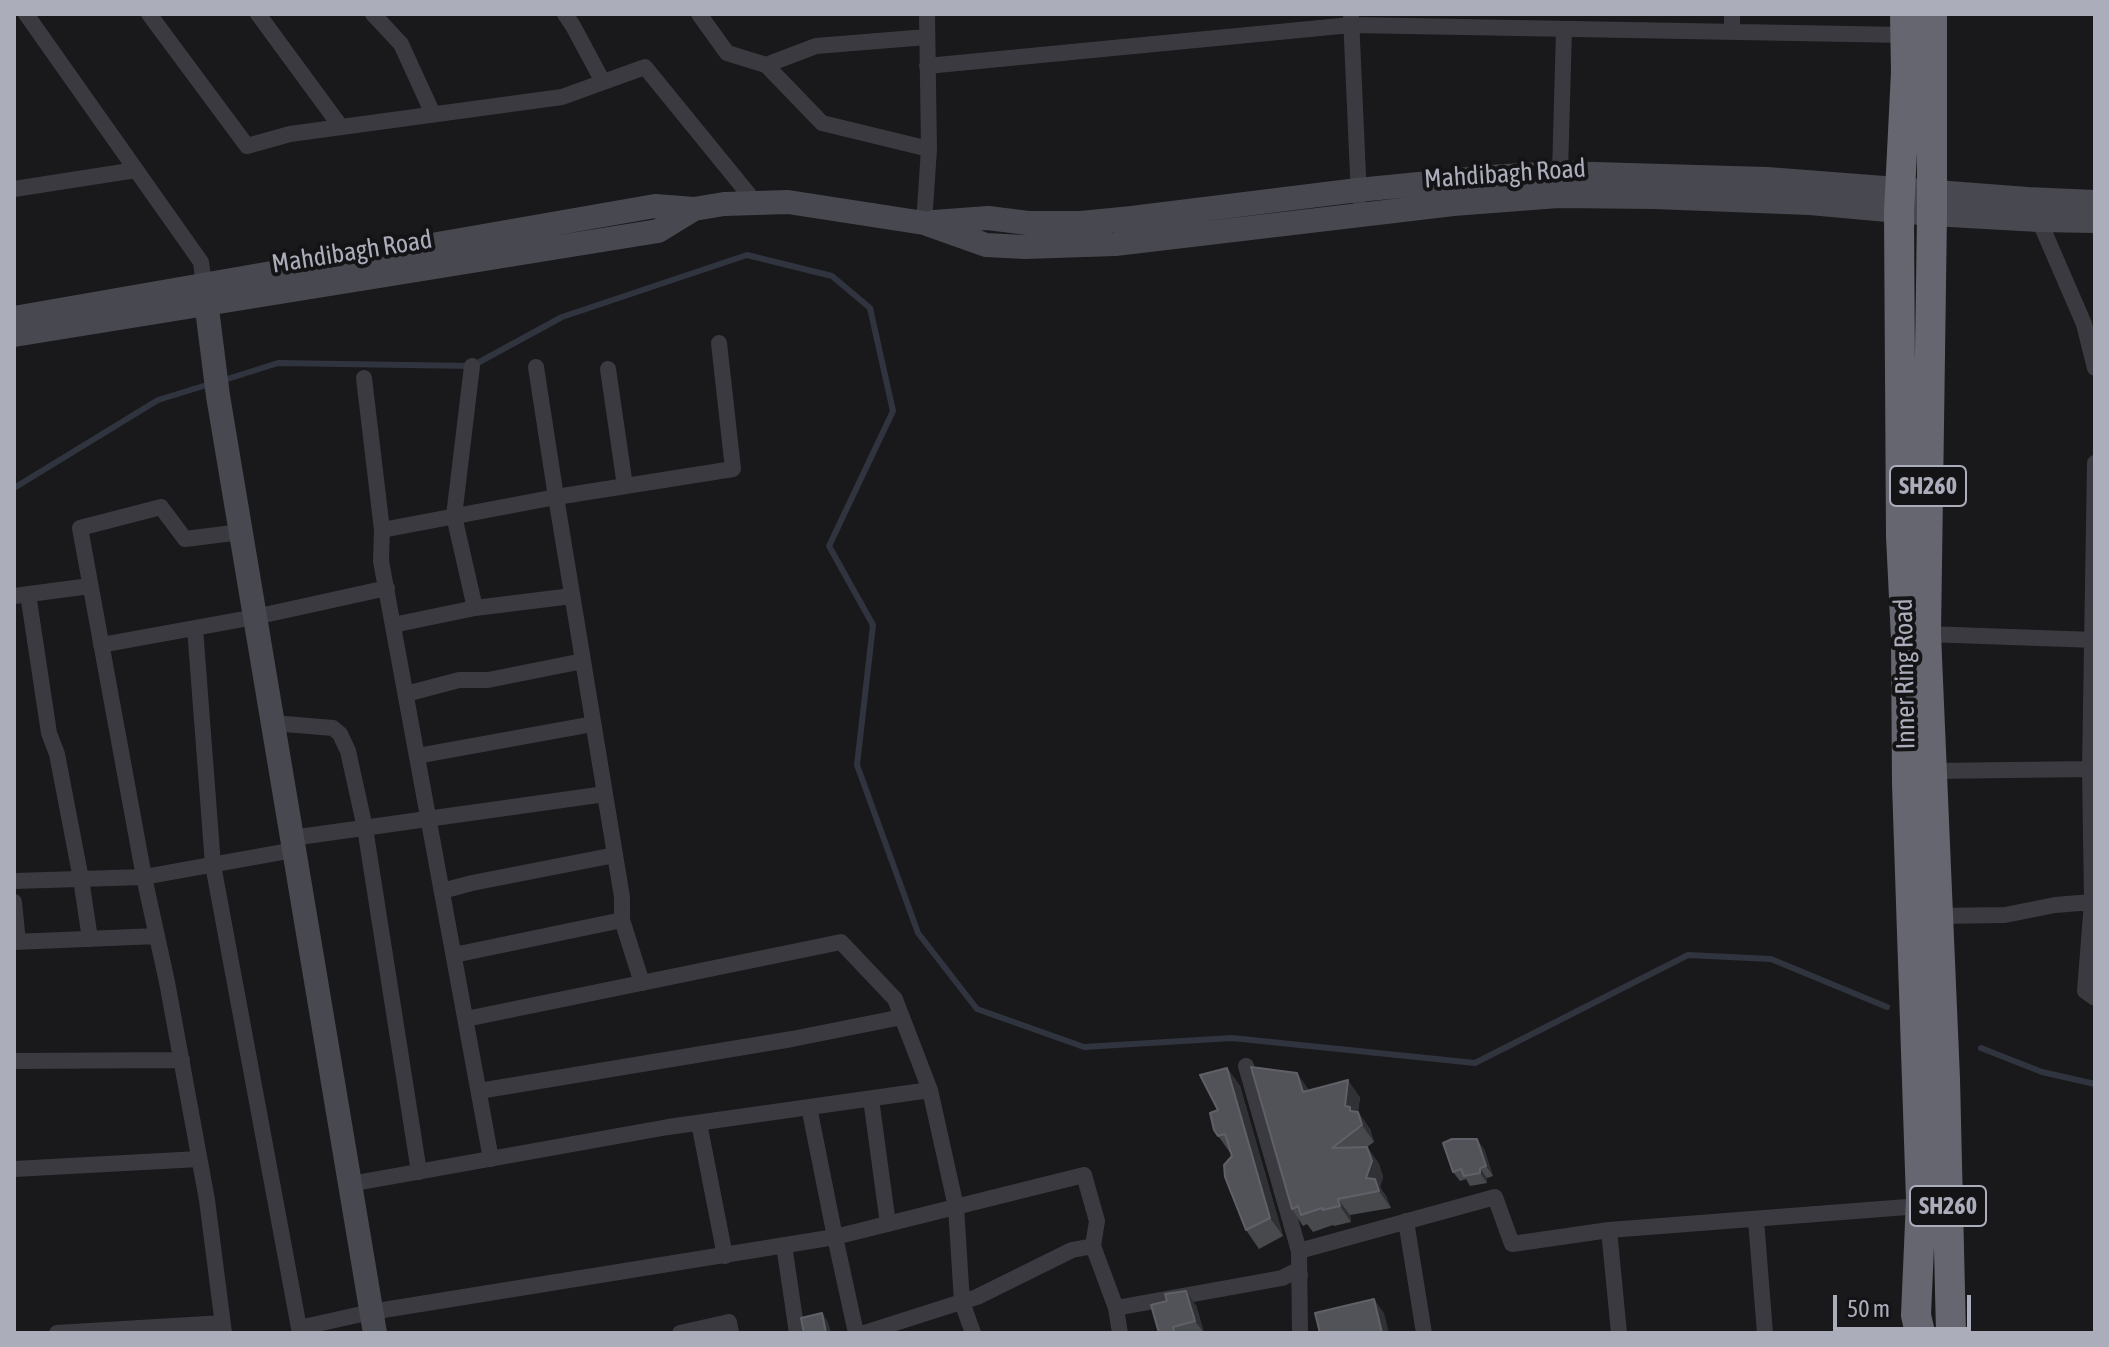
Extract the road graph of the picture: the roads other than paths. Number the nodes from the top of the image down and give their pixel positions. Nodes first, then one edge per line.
1 (26, 14) edge
2 (149, 14) edge
3 (258, 14) edge
4 (373, 14) edge
5 (565, 14) edge
6 (927, 14) edge
7 (1732, 14) edge
8 (1932, 14) edge
9 (703, 15) edge
10 (1351, 20) edge
11 (1905, 24) edge
12 (1564, 29) junction
13 (1732, 31) junction
14 (927, 37) junction
15 (766, 65) junction
16 (927, 66) junction
17 (603, 82) junction
18 (433, 114) junction
19 (341, 127) junction
20 (929, 149) junction
21 (136, 170) junction
22 (1560, 173) junction
23 (14, 189) edge
24 (1358, 190) junction
25 (1899, 201) junction
26 (755, 202) junction
27 (2095, 202) edge
28 (1932, 203) junction
29 (1362, 215) junction
30 (2039, 220) junction
31 (2095, 221) edge
32 (924, 223) junction
33 (207, 306) junction
34 (14, 318) edge
35 (14, 335) edge
36 (719, 343) dead end
37 (472, 366) dead end
38 (536, 367) dead end
39 (2095, 368) edge
40 (608, 369) dead end
41 (364, 378) dead end
42 (2095, 463) edge
43 (625, 486) junction
44 (556, 497) junction
45 (454, 516) junction
46 (382, 530) junction
47 (241, 532) junction
48 (90, 586) junction
49 (387, 588) junction
50 (21, 595) edge
51 (572, 596) junction
52 (475, 608) junction
53 (255, 617) junction
54 (393, 625) junction
55 (195, 628) junction
56 (1926, 634) junction
57 (2093, 640) edge
58 (101, 645) junction
59 (583, 661) junction
60 (406, 694) junction
61 (273, 723) junction
62 (593, 724) junction
63 (417, 756) junction
64 (2090, 769) junction
65 (1932, 771) junction
66 (605, 794) junction
67 (429, 819) junction
68 (365, 828) junction
69 (293, 844) junction
70 (615, 855) junction
71 (213, 865) junction
72 (144, 877) junction
73 (81, 879) junction
74 (14, 881) edge
75 (442, 891) junction
76 (14, 902) edge
77 (2093, 902) edge
78 (1937, 916) junction
79 (622, 920) junction
80 (157, 936) junction
81 (90, 939) junction
82 (16, 942) edge
83 (454, 955) junction
84 (1926, 956) junction
85 (642, 983) junction
86 (2095, 998) edge
87 (902, 1017) junction
88 (466, 1019) junction
89 (182, 1060) junction
90 (14, 1061) edge
91 (1246, 1066) dead end
92 (1931, 1078) junction
93 (930, 1090) junction
94 (479, 1091) junction
95 (871, 1099) junction
96 (809, 1107) junction
97 (699, 1123) junction
98 (199, 1159) junction
99 (491, 1159) junction
100 (14, 1169) edge
101 (419, 1172) junction
102 (350, 1184) junction
103 (1920, 1206) junction
104 (956, 1207) junction
105 (1756, 1220) junction
106 (1406, 1221) junction
107 (888, 1224) junction
108 (1609, 1230) junction
109 (835, 1237) junction
110 (784, 1245) junction
111 (1093, 1246) junction
112 (1299, 1251) junction
113 (725, 1256) junction
114 (1300, 1275) junction
115 (962, 1302) junction
116 (1116, 1308) junction
117 (373, 1322) edge
118 (224, 1328) edge
119 (299, 1330) edge
120 (57, 1333) edge
121 (680, 1333) edge
122 (731, 1333) edge
123 (797, 1333) edge
124 (856, 1333) edge
125 (864, 1333) edge
126 (973, 1333) edge
127 (1120, 1333) edge
128 (1300, 1333) edge
129 (1424, 1333) edge
130 (1619, 1333) edge
131 (1765, 1333) edge
132 (1920, 1333) edge
133 (1951, 1333) edge

1 - 21 street
2 - 19 street
3 - 19 street
4 - 18 street
5 - 17 street
6 - 14 street
7 - 13 street
8 - 28 highway, Inner Ring Road / SH260
9 - 15 street
10 - 12 street
10 - 16 street
10 - 24 street
11 - 13 street
11 - 25 highway, Inner Ring Road
12 - 13 street
12 - 22 street
14 - 15 street
14 - 16 street
15 - 20 street
16 - 20 street
17 - 18 street
17 - 26 street
18 - 19 street
20 - 32 street
21 - 23 street
21 - 33 street
22 - 24 street, Mahdibagh Road
22 - 25 street, Mahdibagh Road
24 - 29 street
24 - 32 street, Mahdibagh Road
25 - 28 street, Mahdibagh Road
25 - 29 street, Mahdibagh Road
25 - 84 highway, Inner Ring Road
26 - 32 street, Mahdibagh Road
26 - 33 street, Mahdibagh Road
27 - 28 street, Mahdibagh Road
28 - 30 street, Mahdibagh Road
28 - 56 highway, Inner Ring Road / SH260
29 - 32 street, Mahdibagh Road
30 - 31 street, Mahdibagh Road
30 - 39 street
33 - 34 street, Mahdibagh Road
33 - 35 street, Mahdibagh Road
33 - 47 street
36 - 43 street
37 - 45 street
38 - 44 street
40 - 43 street
41 - 46 street
42 - 57 street
43 - 44 street
44 - 45 street
44 - 51 street
45 - 46 street
45 - 52 street
46 - 49 street
47 - 48 street
47 - 53 street
48 - 50 street
48 - 58 street
49 - 53 street
49 - 54 street
50 - 73 street
51 - 52 street
51 - 59 street
52 - 54 street
53 - 55 street
53 - 61 street
54 - 60 street
55 - 58 street
55 - 71 street
56 - 57 street
56 - 65 highway, Inner Ring Road / SH260
57 - 64 street
58 - 72 street
59 - 60 street
59 - 62 street
60 - 63 street
61 - 68 street
61 - 69 street
62 - 63 street
62 - 66 street
63 - 67 street
64 - 65 street
64 - 77 street
65 - 78 highway, Inner Ring Road / SH260
66 - 67 street
66 - 70 street
67 - 68 street
67 - 75 street
68 - 69 street
68 - 101 street
69 - 71 street
69 - 102 street
70 - 75 street
70 - 79 street
71 - 72 street
71 - 119 street
72 - 73 street
72 - 80 street
73 - 74 street
73 - 81 street
75 - 83 street
76 - 82 street
77 - 78 street
77 - 86 street
78 - 84 highway, Inner Ring Road / SH260
79 - 83 street
79 - 85 street
80 - 81 street
80 - 89 street
81 - 82 street
83 - 88 street
84 - 92 highway, SH260
85 - 87 street
85 - 88 street
87 - 93 street
87 - 94 street
88 - 94 street
89 - 90 street
89 - 98 street
91 - 112 street
92 - 103 highway
92 - 133 highway, SH260
93 - 95 street
93 - 104 street
94 - 99 street
95 - 96 street
95 - 107 street
96 - 97 street
96 - 109 street
97 - 99 street
97 - 113 street
98 - 100 street
98 - 118 street
99 - 101 street
101 - 102 street
102 - 117 street
103 - 105 street
103 - 132 highway
104 - 107 street
104 - 111 street
104 - 115 street
105 - 108 street
105 - 131 street
106 - 108 street
106 - 112 street
106 - 129 street
107 - 109 street
108 - 130 street
109 - 110 street
109 - 124 street
110 - 113 street
110 - 123 street
111 - 115 street
111 - 116 street
112 - 114 street
113 - 117 street
114 - 116 street
114 - 128 street
115 - 125 street
115 - 126 street
116 - 127 street
117 - 119 street
118 - 120 street
121 - 122 street

